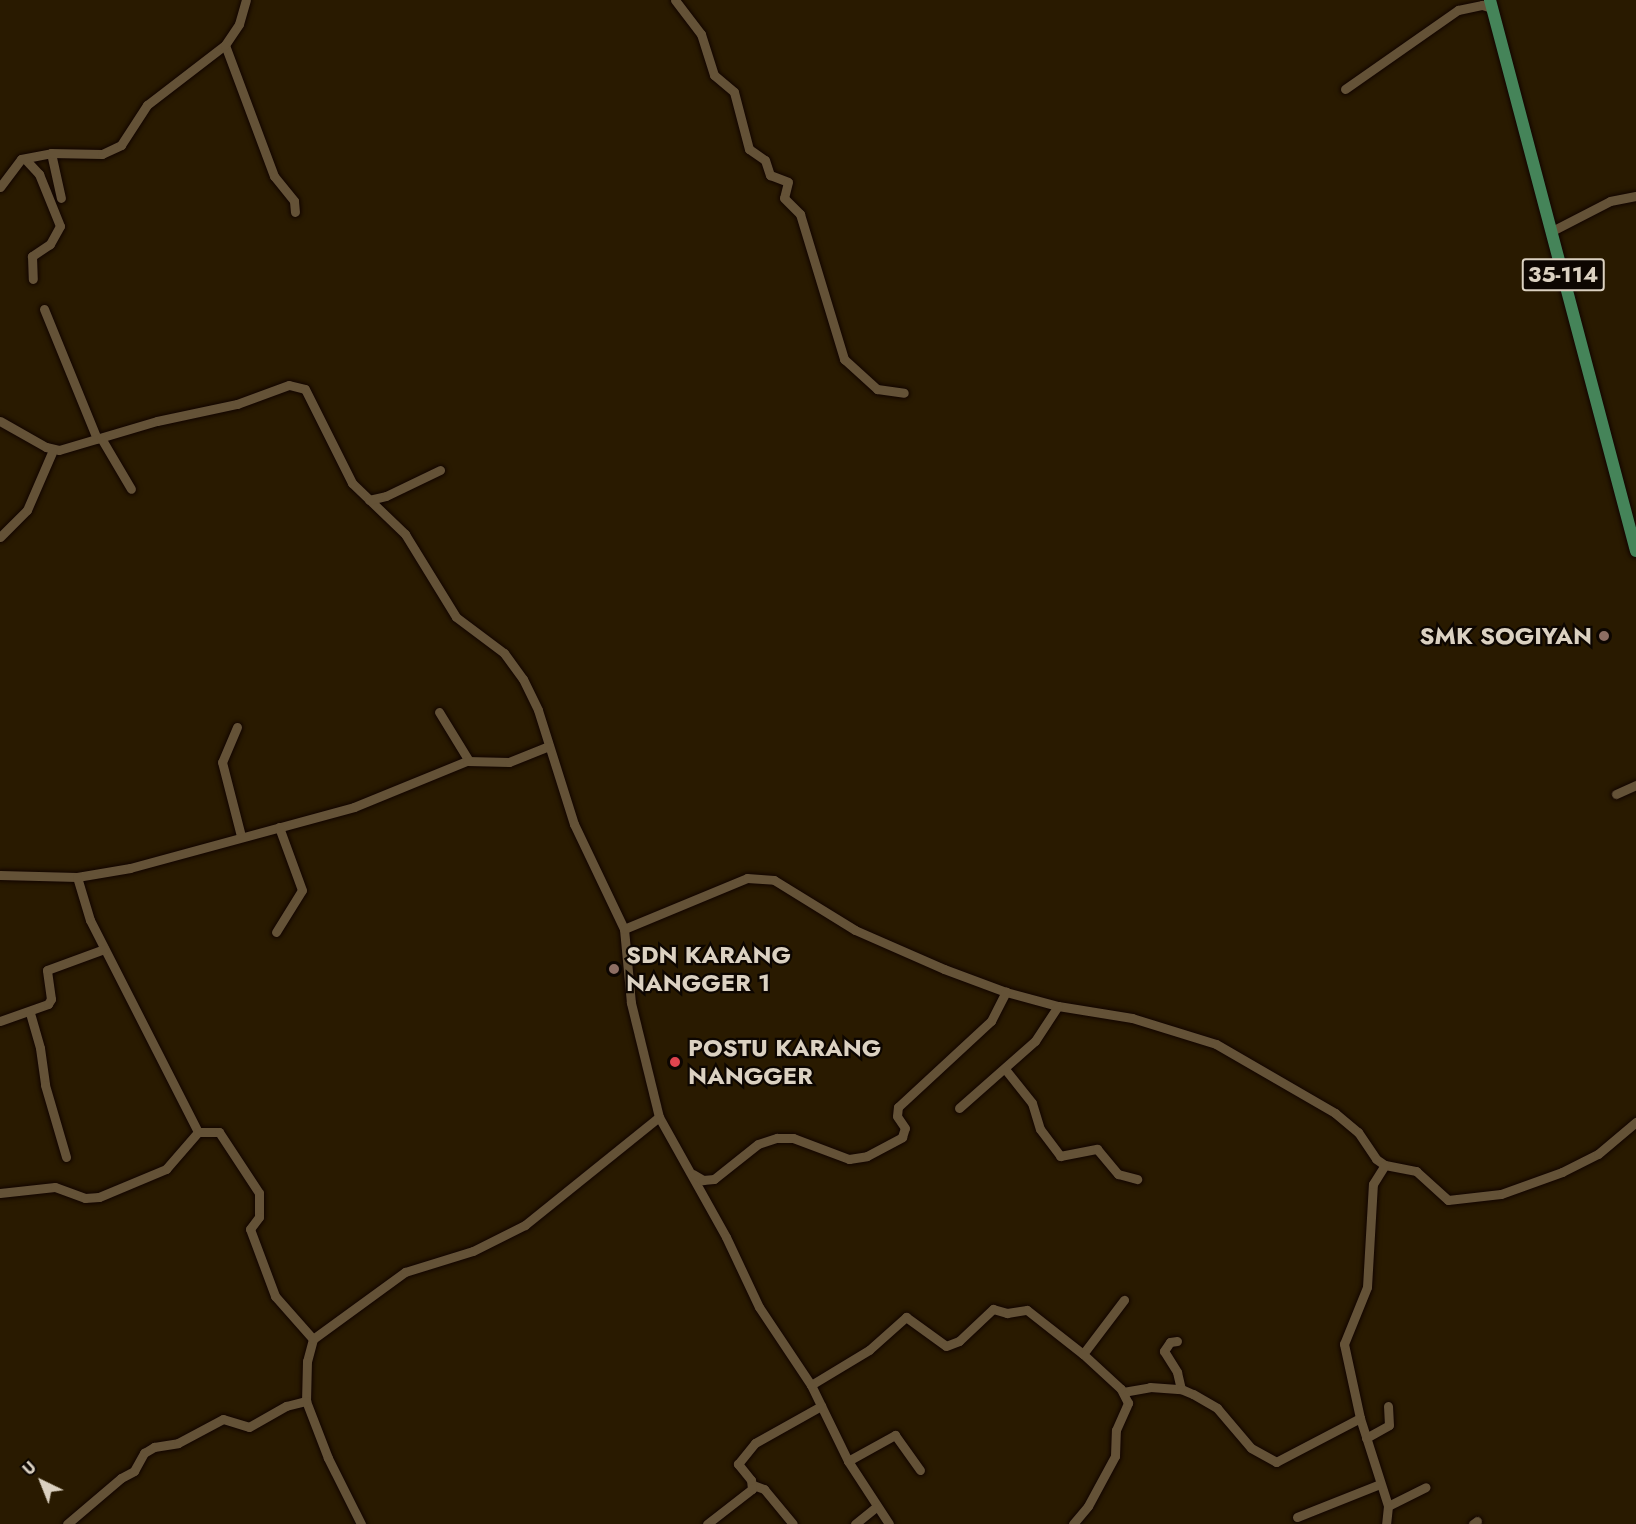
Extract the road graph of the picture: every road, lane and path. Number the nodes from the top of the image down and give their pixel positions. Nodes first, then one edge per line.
1 (246, 0) edge
2 (675, 0) edge
3 (1491, 4) edge
4 (225, 45) junction
5 (1345, 89) dead end
6 (51, 153) junction
7 (25, 159) junction
8 (0, 187) edge
9 (1636, 196) edge
10 (61, 198) dead end
11 (295, 212) dead end
12 (1552, 231) junction
13 (33, 279) dead end
14 (44, 309) dead end
15 (904, 393) dead end
16 (0, 421) edge
17 (99, 439) junction
18 (53, 450) junction
19 (440, 470) dead end
20 (131, 489) dead end
21 (369, 500) junction
22 (0, 537) edge
23 (1636, 551) edge
24 (440, 712) dead end
25 (237, 727) dead end
26 (549, 746) junction
27 (469, 760) junction
28 (1636, 785) edge
29 (1616, 794) dead end
30 (279, 827) junction
31 (241, 836) junction
32 (0, 875) edge
33 (77, 877) junction
34 (624, 929) junction
35 (276, 932) dead end
36 (104, 949) junction
37 (1006, 992) junction
38 (1058, 1006) junction
39 (30, 1013) junction
40 (0, 1021) edge
41 (1005, 1069) junction
42 (959, 1108) dead end
43 (659, 1117) junction
44 (1636, 1122) edge
45 (198, 1132) junction
46 (66, 1157) dead end
47 (1385, 1165) junction
48 (692, 1173) junction
49 (1137, 1179) dead end
50 (0, 1193) edge
51 (1124, 1300) dead end
52 (313, 1340) junction
53 (1177, 1341) dead end
54 (1083, 1354) junction
55 (811, 1385) junction
56 (1181, 1389) junction
57 (1123, 1392) junction
58 (306, 1401) junction
59 (821, 1406) junction
60 (1388, 1406) dead end
61 (1360, 1419) junction
62 (1366, 1438) junction
63 (848, 1461) junction
64 (920, 1470) dead end
65 (1380, 1484) junction
66 (753, 1485) junction
67 (1426, 1487) dead end
68 (1388, 1506) junction
69 (876, 1507) junction
70 (1297, 1517) dead end
71 (67, 1524) edge
72 (361, 1524) edge
73 (707, 1524) edge
74 (793, 1524) edge
75 (855, 1524) edge
76 (889, 1524) edge
77 (1073, 1524) edge
78 (1386, 1524) edge

1 - 4 street
2 - 15 street
3 - 5 street
3 - 12 main road, 35-114
4 - 6 street
4 - 11 street
6 - 7 street
6 - 10 street
7 - 8 street
7 - 13 street
9 - 12 street
12 - 23 main road, 35-114
14 - 17 street
16 - 18 street
17 - 18 street
17 - 20 street
17 - 21 street
18 - 22 street
19 - 21 street
21 - 26 street
24 - 27 street
25 - 31 street
26 - 27 street
26 - 34 street
27 - 30 street
28 - 29 street
30 - 31 street
30 - 35 street
31 - 33 street
32 - 33 street
33 - 36 street
34 - 37 street
34 - 43 street
36 - 39 street
36 - 45 street
37 - 38 street
37 - 48 street
38 - 41 street
38 - 47 street
39 - 40 street
39 - 46 street
41 - 42 street
41 - 49 street
43 - 48 street
43 - 52 street
44 - 47 street
45 - 50 street
45 - 52 street
47 - 61 street
48 - 55 street
51 - 54 street
52 - 58 street
53 - 56 street
54 - 55 street
54 - 57 street
55 - 59 street
56 - 57 street
56 - 61 street
57 - 77 street
58 - 71 street
58 - 72 street
59 - 63 street
59 - 66 street
60 - 62 street
61 - 62 street
62 - 65 street
63 - 64 street
63 - 69 street
65 - 68 street
65 - 70 street
66 - 73 street
66 - 74 street
67 - 68 street
68 - 78 street
69 - 75 street
69 - 76 street

